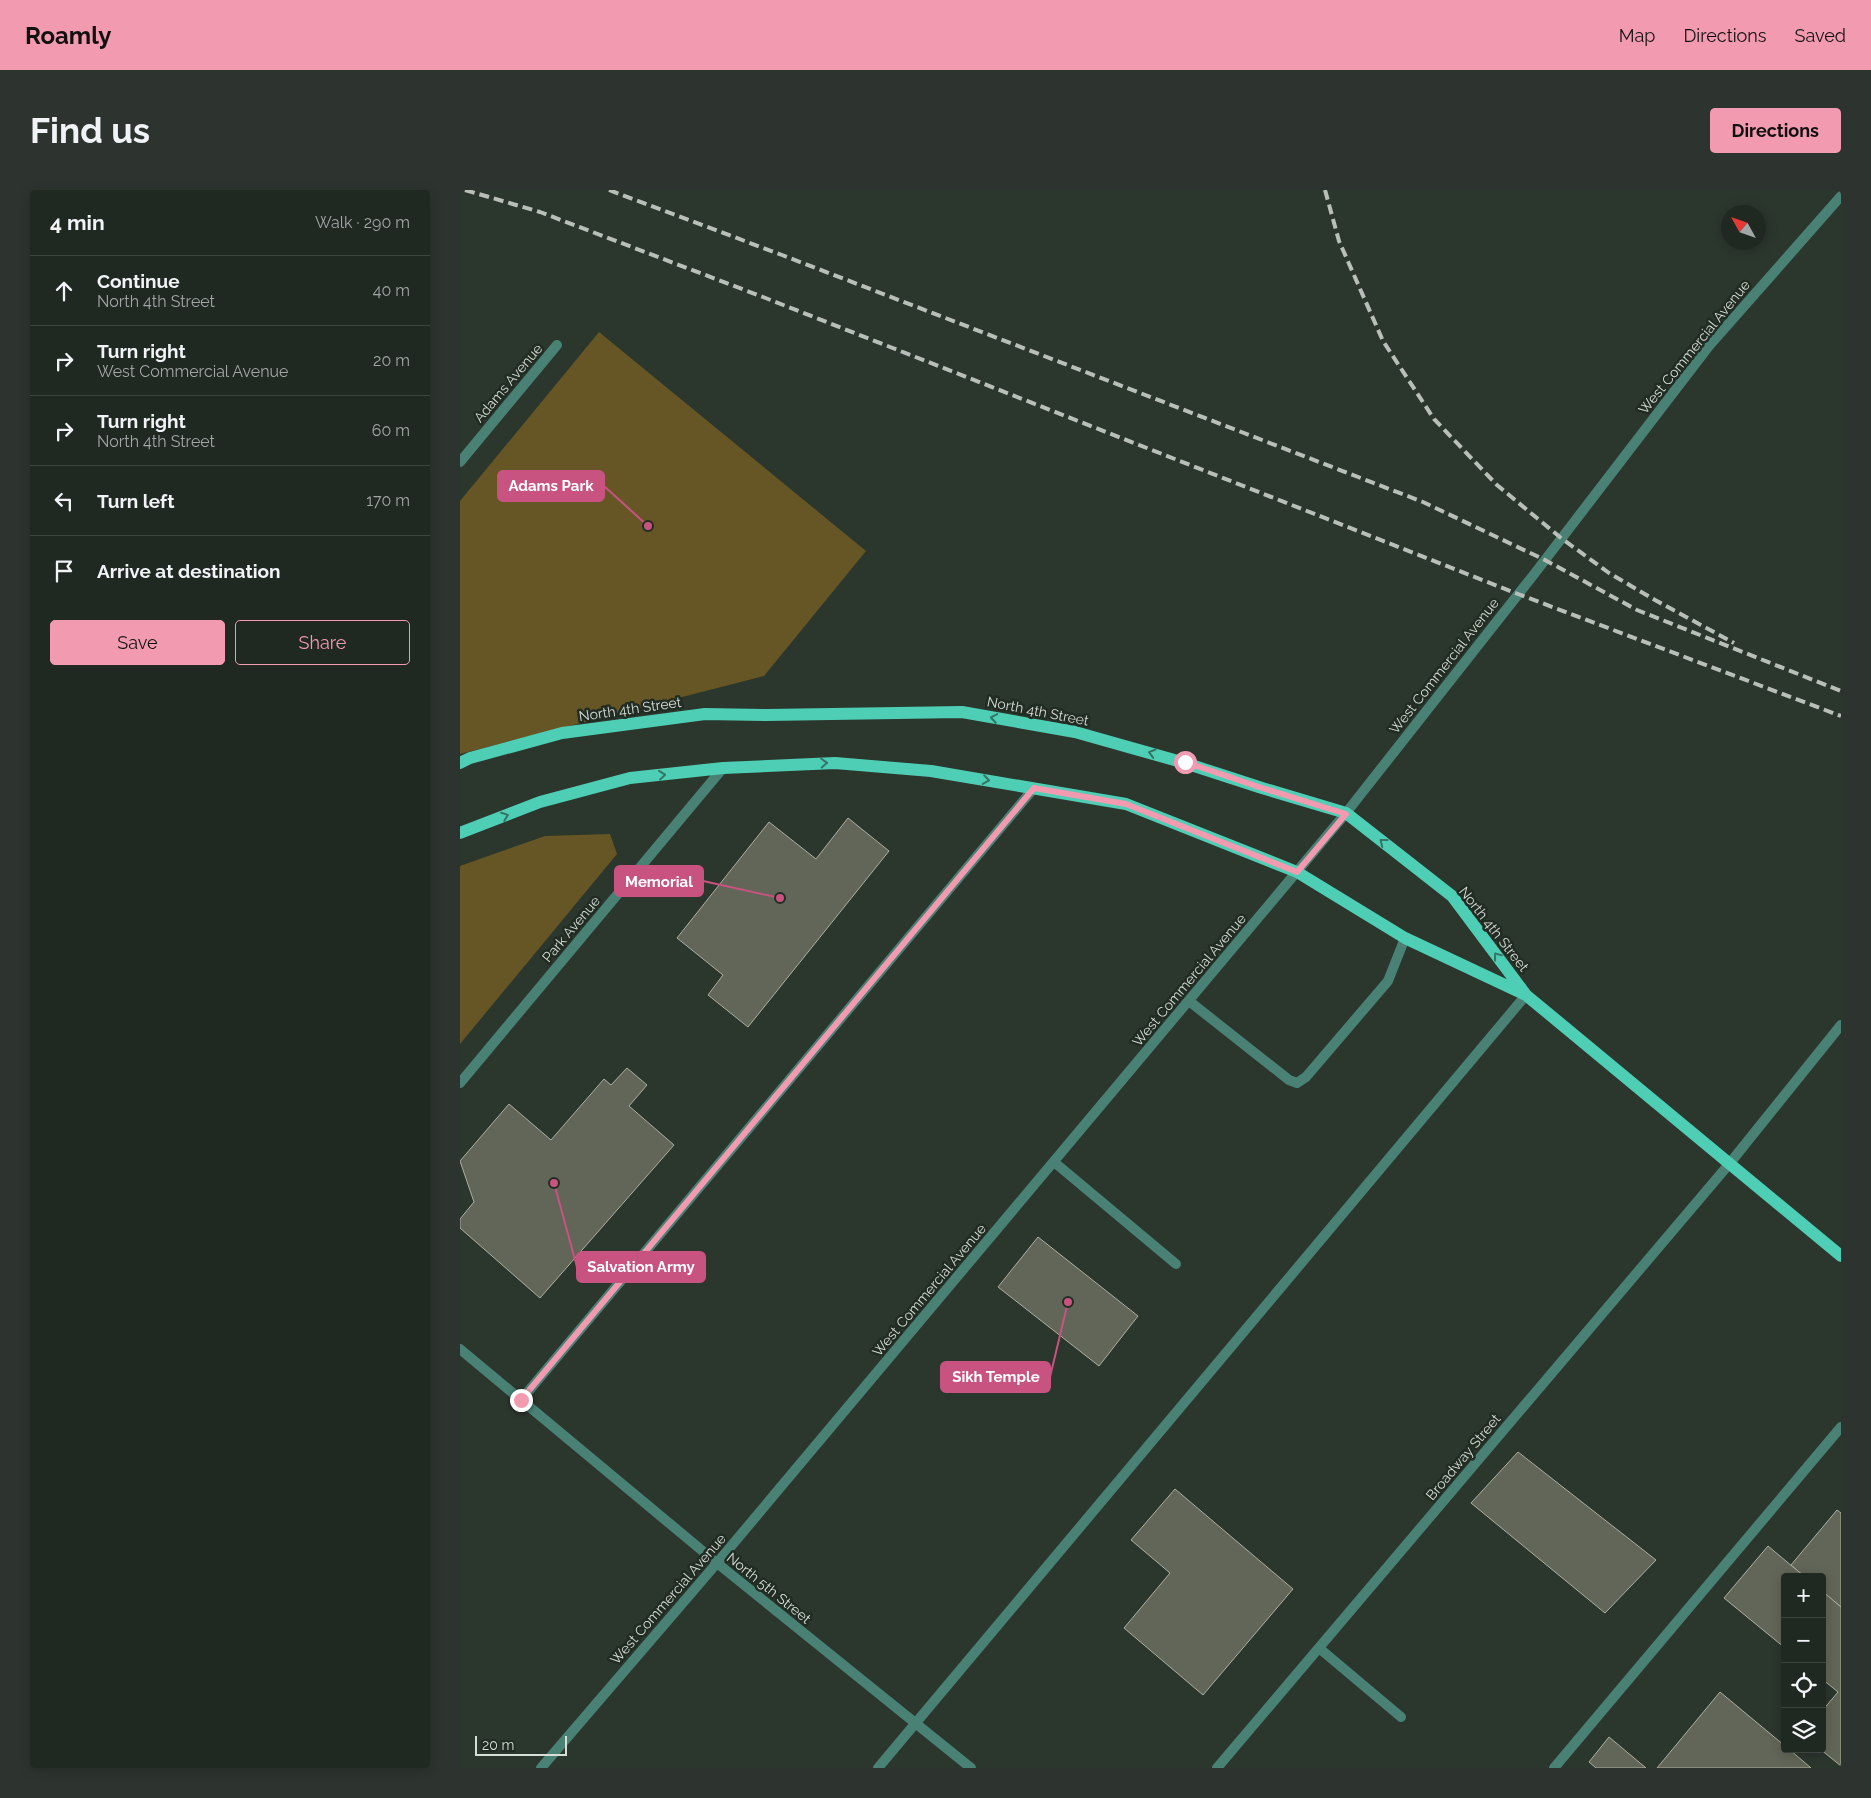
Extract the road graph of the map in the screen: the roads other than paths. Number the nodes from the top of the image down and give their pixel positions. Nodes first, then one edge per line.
1 (1841, 196) edge
2 (557, 345) dead end
3 (460, 462) edge
4 (460, 763) edge
5 (723, 768) junction
6 (1034, 788) junction
7 (1346, 814) junction
8 (460, 833) edge
9 (1297, 872) junction
10 (1405, 938) junction
11 (1526, 995) junction
12 (1189, 1001) junction
13 (1841, 1025) edge
14 (460, 1083) edge
15 (1054, 1162) junction
16 (1730, 1163) junction
17 (1841, 1256) edge
18 (1176, 1264) dead end
19 (460, 1349) edge
20 (521, 1400) junction
21 (1841, 1427) edge
22 (717, 1563) junction
23 (1319, 1648) junction
24 (1401, 1717) dead end
25 (916, 1723) junction
26 (542, 1768) edge
27 (878, 1768) edge
28 (971, 1768) edge
29 (1217, 1768) edge
30 (1554, 1768) edge

1 - 7 street, West Commercial Avenue
2 - 3 street, Adams Avenue
7 -> 4 main road, North 4th Street
5 -> 6 main road, North 4th Street
8 -> 5 main road, North 4th Street
5 - 14 street, Park Avenue
6 - 9 main road, North 4th Street
6 - 20 street
7 - 9 street, West Commercial Avenue
11 -> 7 main road, North 4th Street
9 - 10 main road, North 4th Street
9 - 12 street, West Commercial Avenue
10 - 11 main road, North 4th Street
10 - 12 street
11 - 16 main road, North 4th Street
11 - 25 street
12 - 15 street, West Commercial Avenue
13 - 16 street, Broadway Street
15 - 18 street
15 - 22 street, West Commercial Avenue
16 - 17 main road, North 4th Street
16 - 23 street, Broadway Street
19 - 20 street, North 5th Street
20 - 22 street, North 5th Street
21 - 30 street
22 - 25 street, North 5th Street
22 - 26 street, West Commercial Avenue
23 - 24 street
23 - 29 street, Broadway Street
25 - 27 street
25 - 28 street, North 5th Street

